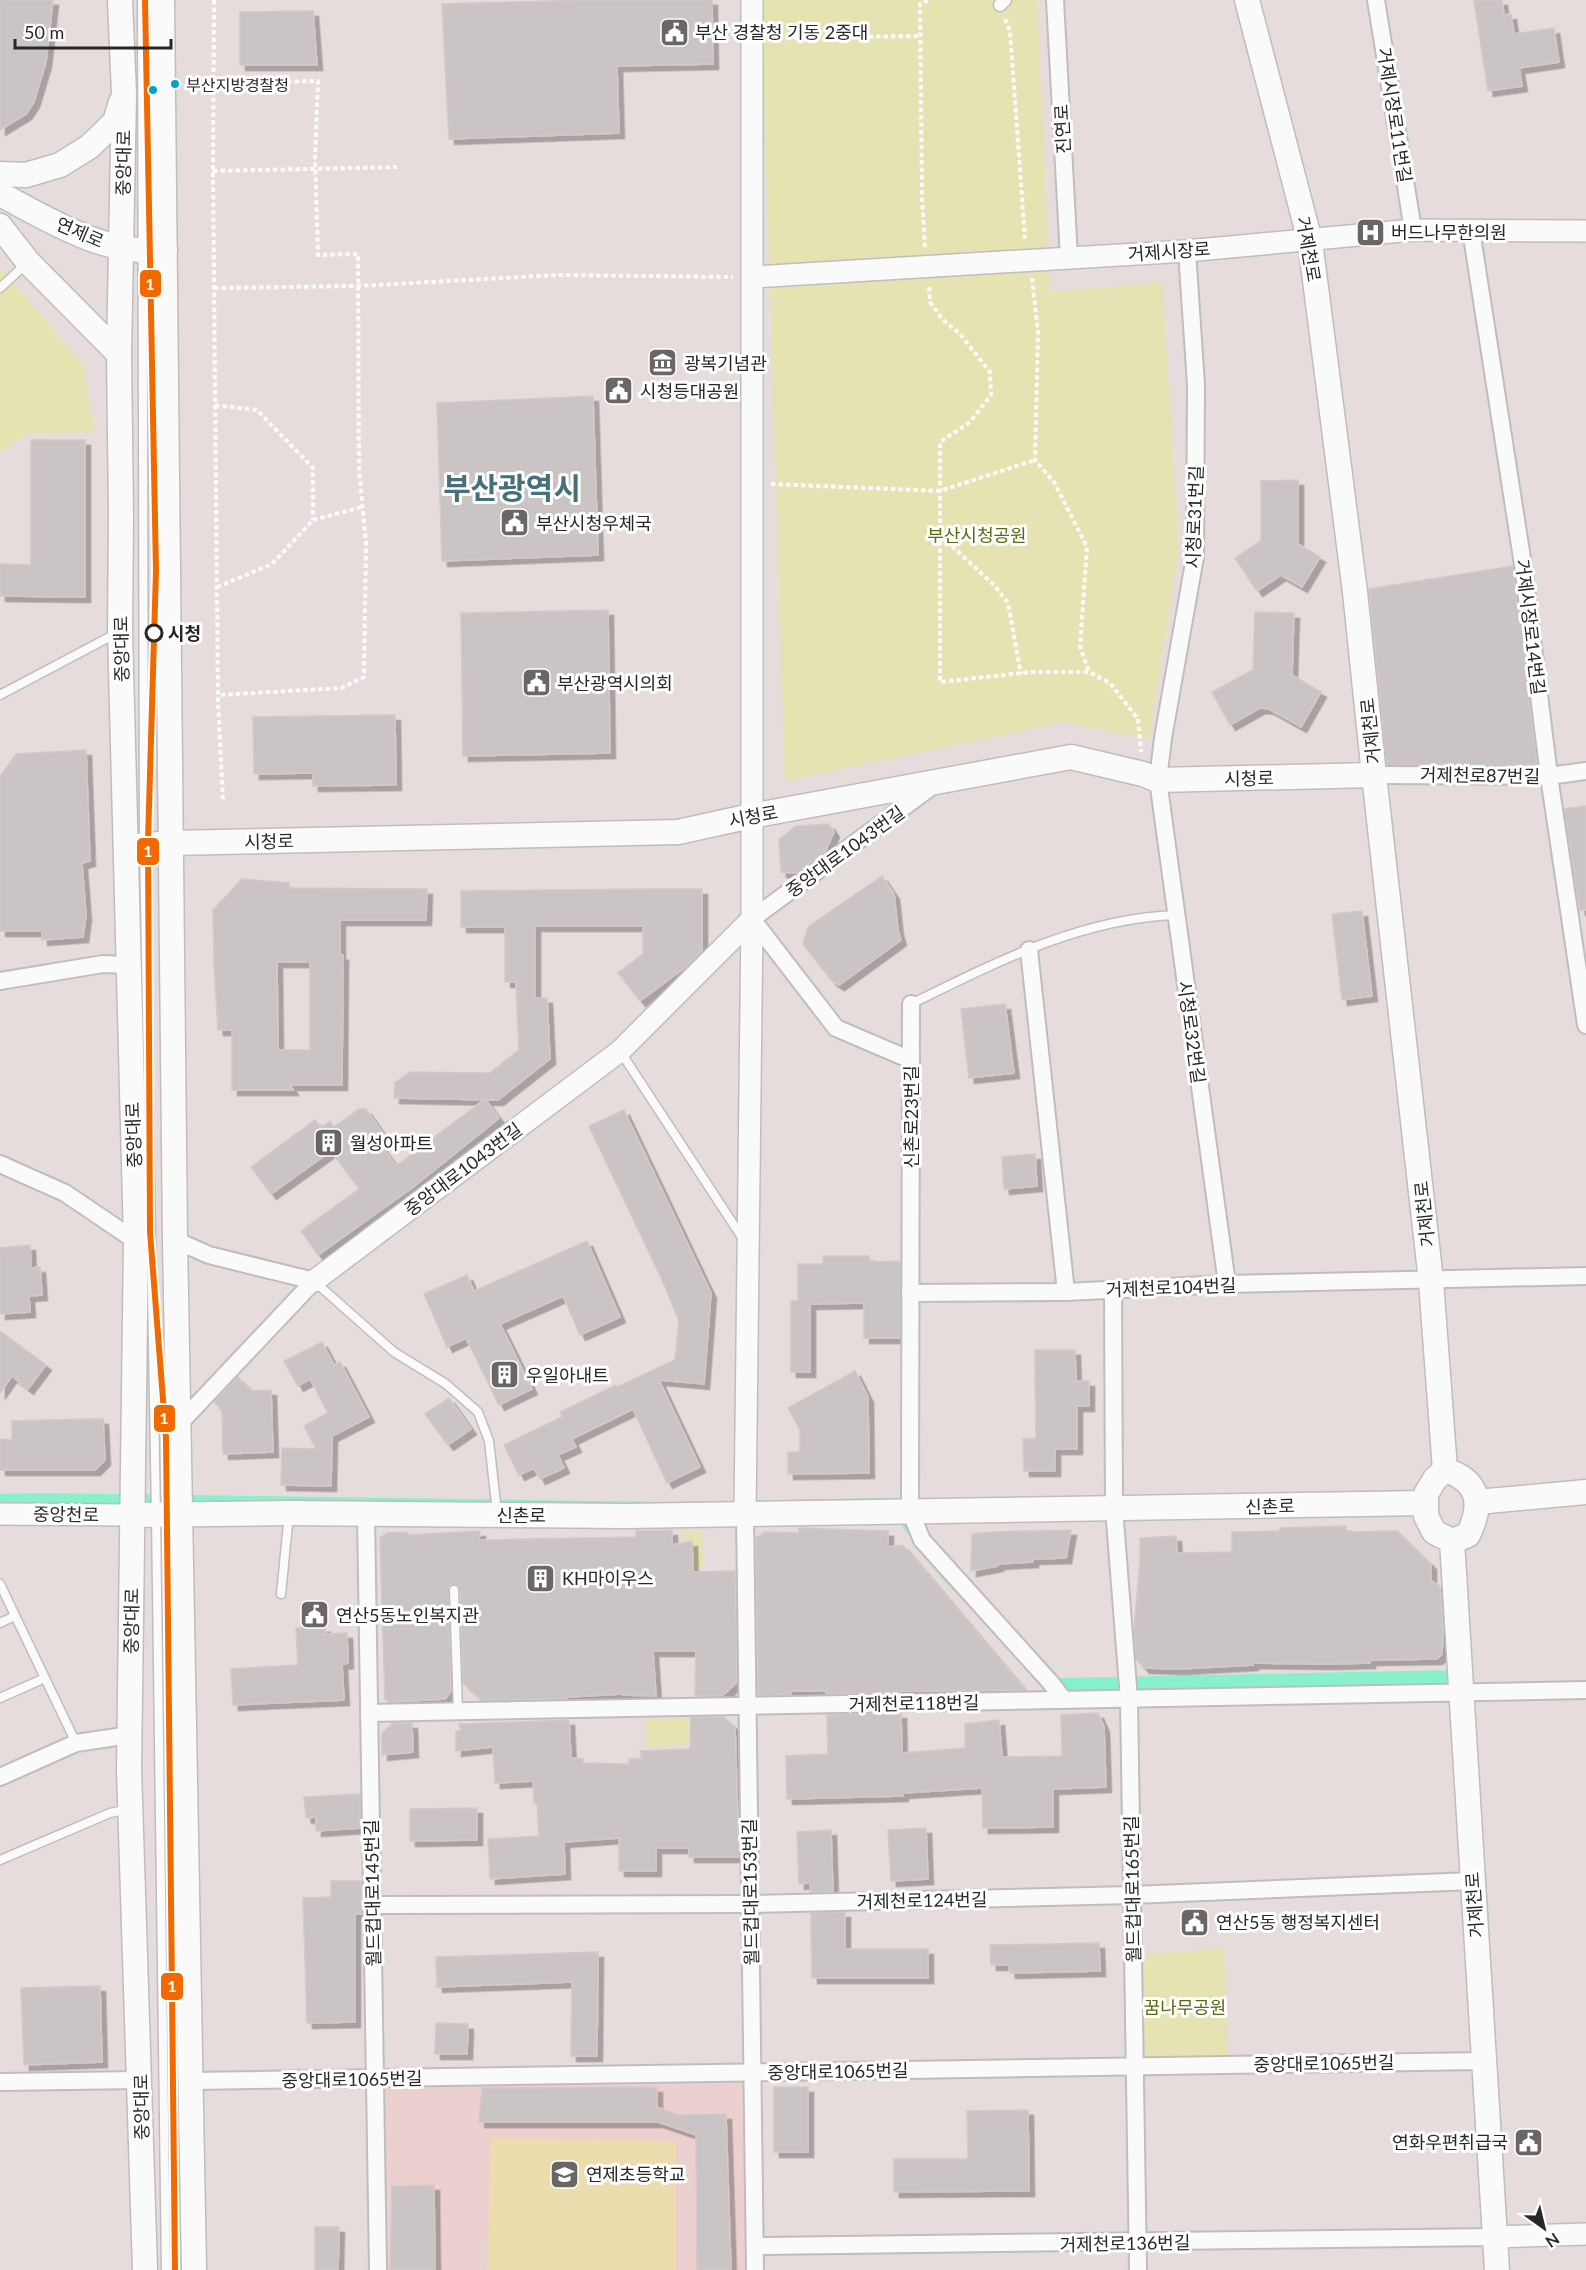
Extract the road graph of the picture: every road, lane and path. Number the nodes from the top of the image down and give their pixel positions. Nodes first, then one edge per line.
1 (120, 0) edge
2 (142, 0) edge
3 (162, 0) edge
4 (214, 0) edge
5 (752, 0) edge
6 (930, 0) edge
7 (1055, 0) edge
8 (1247, 0) edge
9 (1376, 0) edge
10 (1002, 3) edge
11 (920, 36) junction
12 (752, 38) junction
13 (212, 83) junction
14 (124, 94) junction
15 (397, 167) dead end
16 (315, 169) junction
17 (213, 171) junction
18 (0, 174) edge
19 (0, 194) edge
20 (0, 226) edge
21 (1413, 230) junction
22 (1471, 230) junction
23 (1586, 231) edge
24 (1024, 239) dead end
25 (1311, 241) junction
26 (143, 250) junction
27 (1187, 251) junction
28 (926, 257) junction
29 (1069, 258) junction
30 (1030, 260) junction
31 (28, 262) junction
32 (752, 277) junction
33 (357, 286) junction
34 (0, 288) edge
35 (214, 288) junction
36 (119, 354) junction
37 (215, 405) junction
38 (1035, 460) junction
39 (752, 484) junction
40 (940, 491) junction
41 (362, 507) junction
42 (313, 520) junction
43 (940, 536) junction
44 (217, 587) junction
45 (120, 631) junction
46 (1089, 672) junction
47 (1021, 674) junction
48 (0, 695) edge
49 (218, 695) junction
50 (1586, 771) edge
51 (1374, 776) junction
52 (1549, 776) junction
53 (1150, 777) junction
54 (937, 783) junction
55 (223, 801) dead end
56 (751, 816) junction
57 (170, 843) junction
58 (135, 846) junction
59 (1176, 915) junction
60 (752, 919) junction
61 (1029, 950) junction
62 (128, 965) junction
63 (0, 981) edge
64 (911, 1004) joint
65 (1586, 1025) edge
66 (620, 1050) junction
67 (911, 1060) junction
68 (0, 1164) edge
69 (175, 1240) junction
70 (136, 1241) junction
71 (747, 1246) junction
72 (1586, 1276) edge
73 (314, 1281) junction
74 (1431, 1281) junction
75 (1227, 1284) junction
76 (1113, 1290) junction
77 (1066, 1292) junction
78 (910, 1293) junction
79 (179, 1424) junction
80 (1445, 1470) junction
81 (1586, 1492) edge
82 (1477, 1502) junction
83 (1426, 1503) junction
84 (1114, 1508) junction
85 (910, 1512) junction
86 (180, 1513) junction
87 (289, 1513) junction
88 (0, 1514) edge
89 (156, 1514) junction
90 (745, 1514) junction
91 (132, 1515) junction
92 (366, 1515) junction
93 (497, 1515) junction
94 (1452, 1541) junction
95 (0, 1584) edge
96 (454, 1590) dead end
97 (281, 1594) dead end
98 (15, 1616) junction
99 (0, 1623) edge
100 (45, 1678) junction
101 (1586, 1690) edge
102 (1460, 1693) junction
103 (0, 1698) edge
104 (1129, 1699) junction
105 (1064, 1700) junction
106 (748, 1706) junction
107 (458, 1712) junction
108 (369, 1713) junction
109 (129, 1735) junction
110 (76, 1743) junction
111 (0, 1777) edge
112 (132, 1808) junction
113 (0, 1860) edge
114 (1472, 1881) junction
115 (1132, 1895) junction
116 (750, 1904) junction
117 (372, 1905) junction
118 (1484, 2061) junction
119 (1135, 2066) junction
120 (753, 2072) junction
121 (375, 2078) junction
122 (140, 2080) junction
123 (192, 2081) junction
124 (0, 2082) edge
125 (1586, 2234) edge
126 (1495, 2237) junction
127 (1137, 2243) junction
128 (755, 2246) junction
129 (145, 2270) edge
130 (166, 2270) edge
131 (194, 2270) edge
132 (378, 2270) edge
133 (755, 2270) edge
134 (1138, 2270) edge
135 (1497, 2270) edge

1 - 14 main road, 중앙대로
2 - 26 lane
3 - 26 main road, 중앙대로
4 - 13 path
5 - 12 street
6 - 11 path
7 - 29 street, 진연로
8 - 25 main road, 거제천로
9 - 21 street, 거제시장로11번길
10 - 24 path
11 - 12 path
11 - 28 path
12 - 32 street
13 - 16 path
13 - 17 path
14 - 18 main road
14 - 26 main road, 중앙대로
15 - 16 path
16 - 17 path
16 - 33 path
17 - 35 path
19 - 26 main road, 연제로
20 - 31 main road
21 - 22 street, 거제시장로
21 - 25 street, 거제시장로
22 - 23 street, 거제시장로
22 - 52 street, 거제시장로14번길
25 - 27 street, 거제시장로
25 - 51 main road, 거제천로
26 - 36 main road, 중앙대로
26 - 57 main road, 중앙대로
26 - 58 lane
27 - 29 street, 거제시장로
27 - 53 street, 시청로31번길
28 - 30 street, 거제시장로
28 - 32 street, 거제시장로
28 - 40 path
29 - 30 street, 거제시장로
30 - 38 path
31 - 34 lane
31 - 36 main road
32 - 33 path
32 - 39 street
33 - 35 path
33 - 41 path
35 - 37 path
36 - 45 main road, 중앙대로
37 - 42 path
37 - 44 path
38 - 40 path
38 - 46 path
39 - 40 path
39 - 56 street
40 - 43 path
41 - 42 path
41 - 49 path
42 - 44 path
43 - 47 path
43 - 47 path
44 - 49 path
45 - 48 lane
45 - 58 main road, 중앙대로
46 - 47 path
46 - 53 path
49 - 55 path
50 - 52 street, 거제천로87번길
51 - 52 street, 거제천로87번길
51 - 53 main road, 시청로
51 - 74 main road, 거제천로
52 - 65 street, 거제시장로14번길
53 - 54 main road, 시청로
53 - 59 street, 시청로32번길
54 - 56 main road, 시청로
54 - 60 street, 중앙대로1043번길
56 - 57 main road, 시청로
56 - 60 street
57 - 58 main road, 시청로
57 - 69 main road, 중앙대로
58 - 62 main road, 중앙대로
58 - 89 lane
59 - 61 lane, 신촌로23번길
59 - 75 street, 시청로32번길
60 - 66 street, 중앙대로1043번길
60 - 67 street
60 - 71 street
61 - 64 lane, 신촌로23번길
61 - 77 street
62 - 63 street
62 - 70 main road, 중앙대로
64 - 67 street, 신촌로23번길
66 - 71 lane
66 - 73 street, 중앙대로1043번길
67 - 78 street, 신촌로23번길
68 - 70 street
69 - 73 street
69 - 79 main road, 중앙대로
70 - 91 main road, 중앙대로
71 - 90 street
72 - 74 street, 거제천로104번길
73 - 79 street, 중앙대로1043번길
73 - 93 lane
74 - 75 street, 거제천로104번길
74 - 80 main road, 거제천로
75 - 76 street, 거제천로104번길
76 - 77 street, 거제천로104번길
76 - 84 street
77 - 78 street, 거제천로104번길
78 - 85 street, 신촌로23번길
79 - 86 main road, 중앙대로
80 - 82 main road
80 - 83 main road
81 - 82 main road
82 - 94 main road
83 - 84 main road, 신촌로
83 - 94 main road
84 - 85 main road, 신촌로
84 - 104 street, 월드컵대로165번길
85 - 90 main road, 신촌로
85 - 105 street
86 - 87 main road, 신촌로
86 - 89 main road, 신촌로
86 - 123 main road, 중앙대로
87 - 92 main road, 신촌로
87 - 97 lane
88 - 91 street, 중앙천로
89 - 91 main road, 신촌로
89 - 130 lane
90 - 93 main road, 신촌로
90 - 106 street, 월드컵대로153번길
91 - 109 main road, 중앙대로
92 - 93 main road, 신촌로
92 - 108 street, 월드컵대로145번길
94 - 102 main road, 거제천로
95 - 98 lane
96 - 107 lane
98 - 99 lane
98 - 100 lane
100 - 103 lane
100 - 110 lane
101 - 102 street, 거제천로118번길
102 - 104 street, 거제천로118번길
102 - 114 main road, 거제천로
104 - 105 street, 거제천로118번길
104 - 115 street, 월드컵대로165번길
105 - 106 street, 거제천로118번길
106 - 107 street, 거제천로118번길
106 - 116 street, 월드컵대로153번길
107 - 108 street, 거제천로118번길
108 - 117 street, 월드컵대로145번길
109 - 110 street
109 - 112 main road, 중앙대로
110 - 111 street
112 - 113 lane
112 - 122 main road, 중앙대로
114 - 115 street, 거제천로124번길
114 - 118 main road, 거제천로
115 - 116 street, 거제천로124번길
115 - 119 street, 월드컵대로165번길
116 - 117 street, 거제천로124번길
116 - 120 street, 월드컵대로153번길
117 - 121 street, 월드컵대로145번길
118 - 119 street, 중앙대로1065번길
118 - 126 main road, 거제천로
119 - 120 street, 중앙대로1065번길
119 - 127 street, 월드컵대로165번길
120 - 121 street, 중앙대로1065번길
120 - 128 street, 월드컵대로153번길
121 - 123 street, 중앙대로1065번길
121 - 132 street, 월드컵대로145번길
122 - 124 street
122 - 129 main road, 중앙대로
123 - 131 main road, 중앙대로
125 - 126 street
126 - 127 street, 거제천로136번길
126 - 135 main road, 거제천로
127 - 128 street, 거제천로136번길
127 - 134 street, 월드컵대로165번길
128 - 133 street, 월드컵대로153번길

